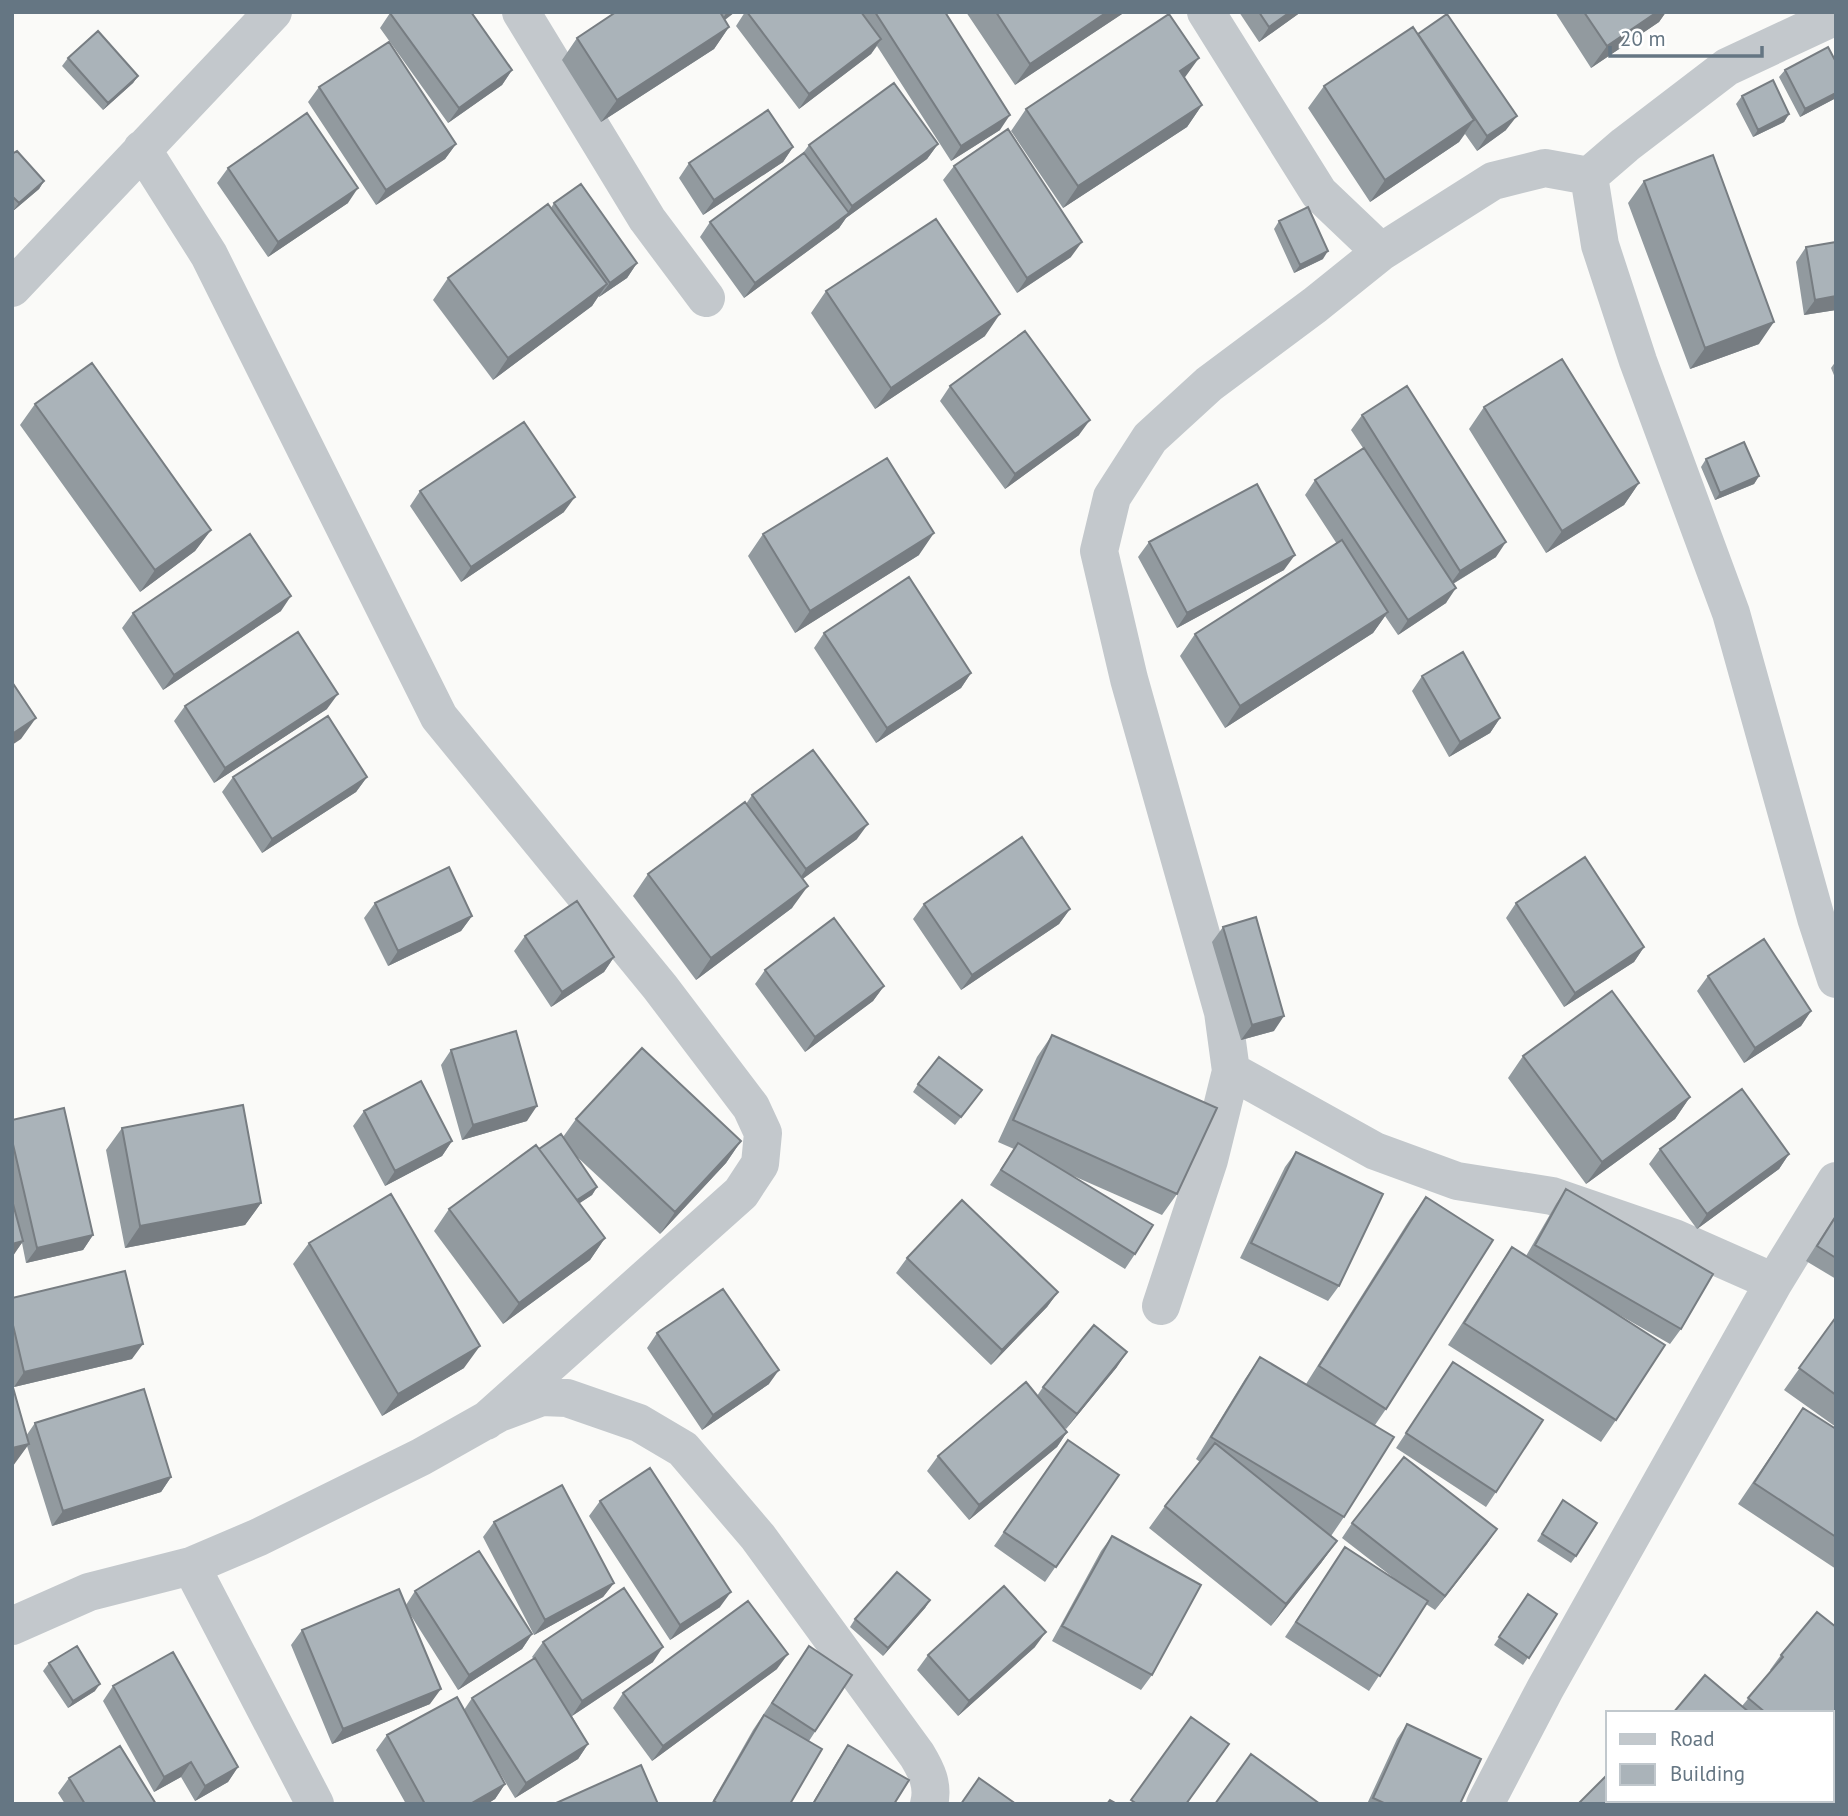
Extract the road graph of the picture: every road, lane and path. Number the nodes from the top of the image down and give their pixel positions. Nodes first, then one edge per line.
1 (272, 12) edge
2 (521, 12) edge
3 (1206, 12) edge
4 (1836, 16) edge
5 (142, 149) junction
6 (1588, 176) junction
7 (1381, 252) junction
8 (12, 288) edge
9 (706, 298) dead end
10 (1836, 979) edge
11 (1231, 1071) junction
12 (1836, 1181) edge
13 (1774, 1282) junction
14 (1161, 1306) dead end
15 (486, 1421) junction
16 (191, 1566) junction
17 (12, 1626) edge
18 (315, 1804) edge
19 (929, 1804) edge
20 (1485, 1804) edge

1 - 5 street
2 - 9 street
3 - 7 street
4 - 6 street
5 - 8 street
5 - 15 street
6 - 7 street
6 - 10 street
7 - 11 street
11 - 13 street
11 - 14 street
12 - 13 street
13 - 20 street
15 - 16 street
15 - 19 street
16 - 17 street
16 - 18 street

